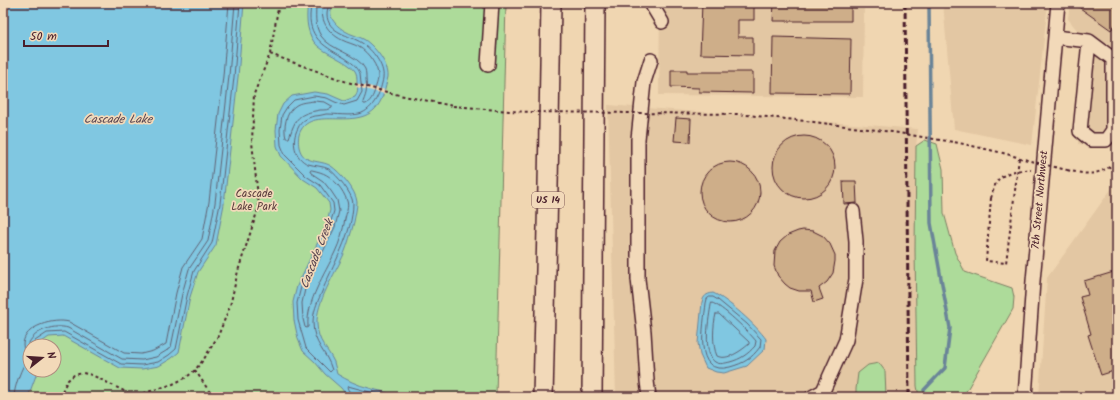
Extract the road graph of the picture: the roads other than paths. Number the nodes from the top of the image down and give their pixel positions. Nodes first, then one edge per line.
1 (492, 3) edge
2 (551, 3) edge
3 (595, 3) edge
4 (652, 3) edge
5 (1058, 3) edge
6 (662, 22) dead end
7 (1055, 37) junction
8 (1089, 41) junction
9 (1115, 55) edge
10 (651, 60) dead end
11 (488, 65) dead end
12 (853, 211) dead end
13 (592, 340) junction
14 (821, 395) edge
15 (543, 397) edge
16 (592, 397) edge
17 (596, 397) edge
18 (649, 397) edge
19 (1025, 397) edge

1 - 11 street
2 - 15 highway, US 14
3 - 13 highway
4 - 6 street
5 - 7 street, 7th Street Northwest
7 - 8 street
7 - 19 street, 7th Street Northwest
8 - 9 street
8 - 9 street
10 - 18 street
12 - 14 street
13 - 16 highway
13 - 17 highway

